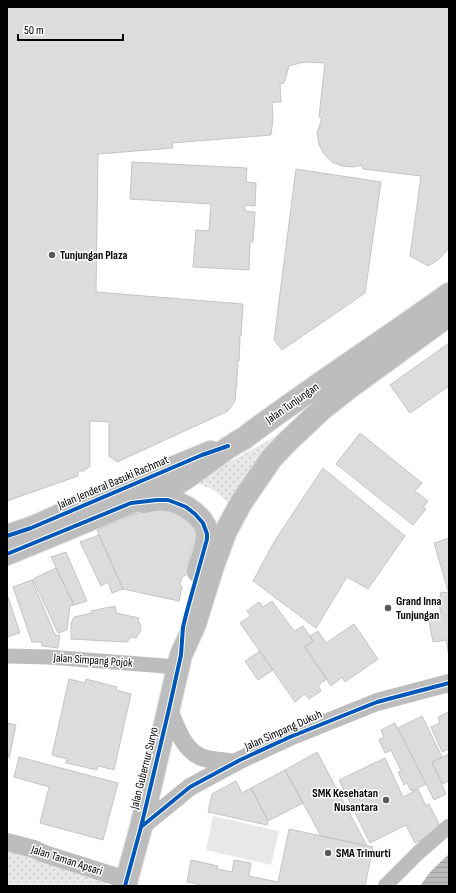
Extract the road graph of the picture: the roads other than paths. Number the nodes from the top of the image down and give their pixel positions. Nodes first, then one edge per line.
1 (449, 294) edge
2 (449, 315) edge
3 (228, 446) junction
4 (131, 503) junction
5 (230, 524) joint
6 (7, 536) edge
7 (7, 554) edge
8 (7, 656) edge
9 (180, 661) junction
10 (449, 683) edge
11 (169, 709) junction
12 (235, 763) junction
13 (449, 826) edge
14 (141, 827) junction
15 (7, 842) edge
16 (126, 883) edge
17 (385, 886) edge

1 - 3 main road, Jalan Tunjungan
2 - 5 main road, Jalan Tunjungan
3 - 4 main road, Jalan Tunjungan
3 - 6 main road, Jalan Jenderal Basuki Rachmat
4 - 7 main road
4 - 9 main road
5 - 9 main road, Jalan Gubernur Suryo
8 - 9 street, Jalan Simpang Pojok
9 - 11 main road, Jalan Gubernur Suryo
10 - 12 street, Jalan Simpang Dukuh
11 - 12 street, Jalan Simpang Dukuh
11 - 14 main road, Jalan Gubernur Suryo
12 - 14 street, Jalan Simpang Dukuh
13 - 17 street
14 - 16 main road, Jalan Gubernur Suryo
15 - 16 street, Jalan Taman Apsari

